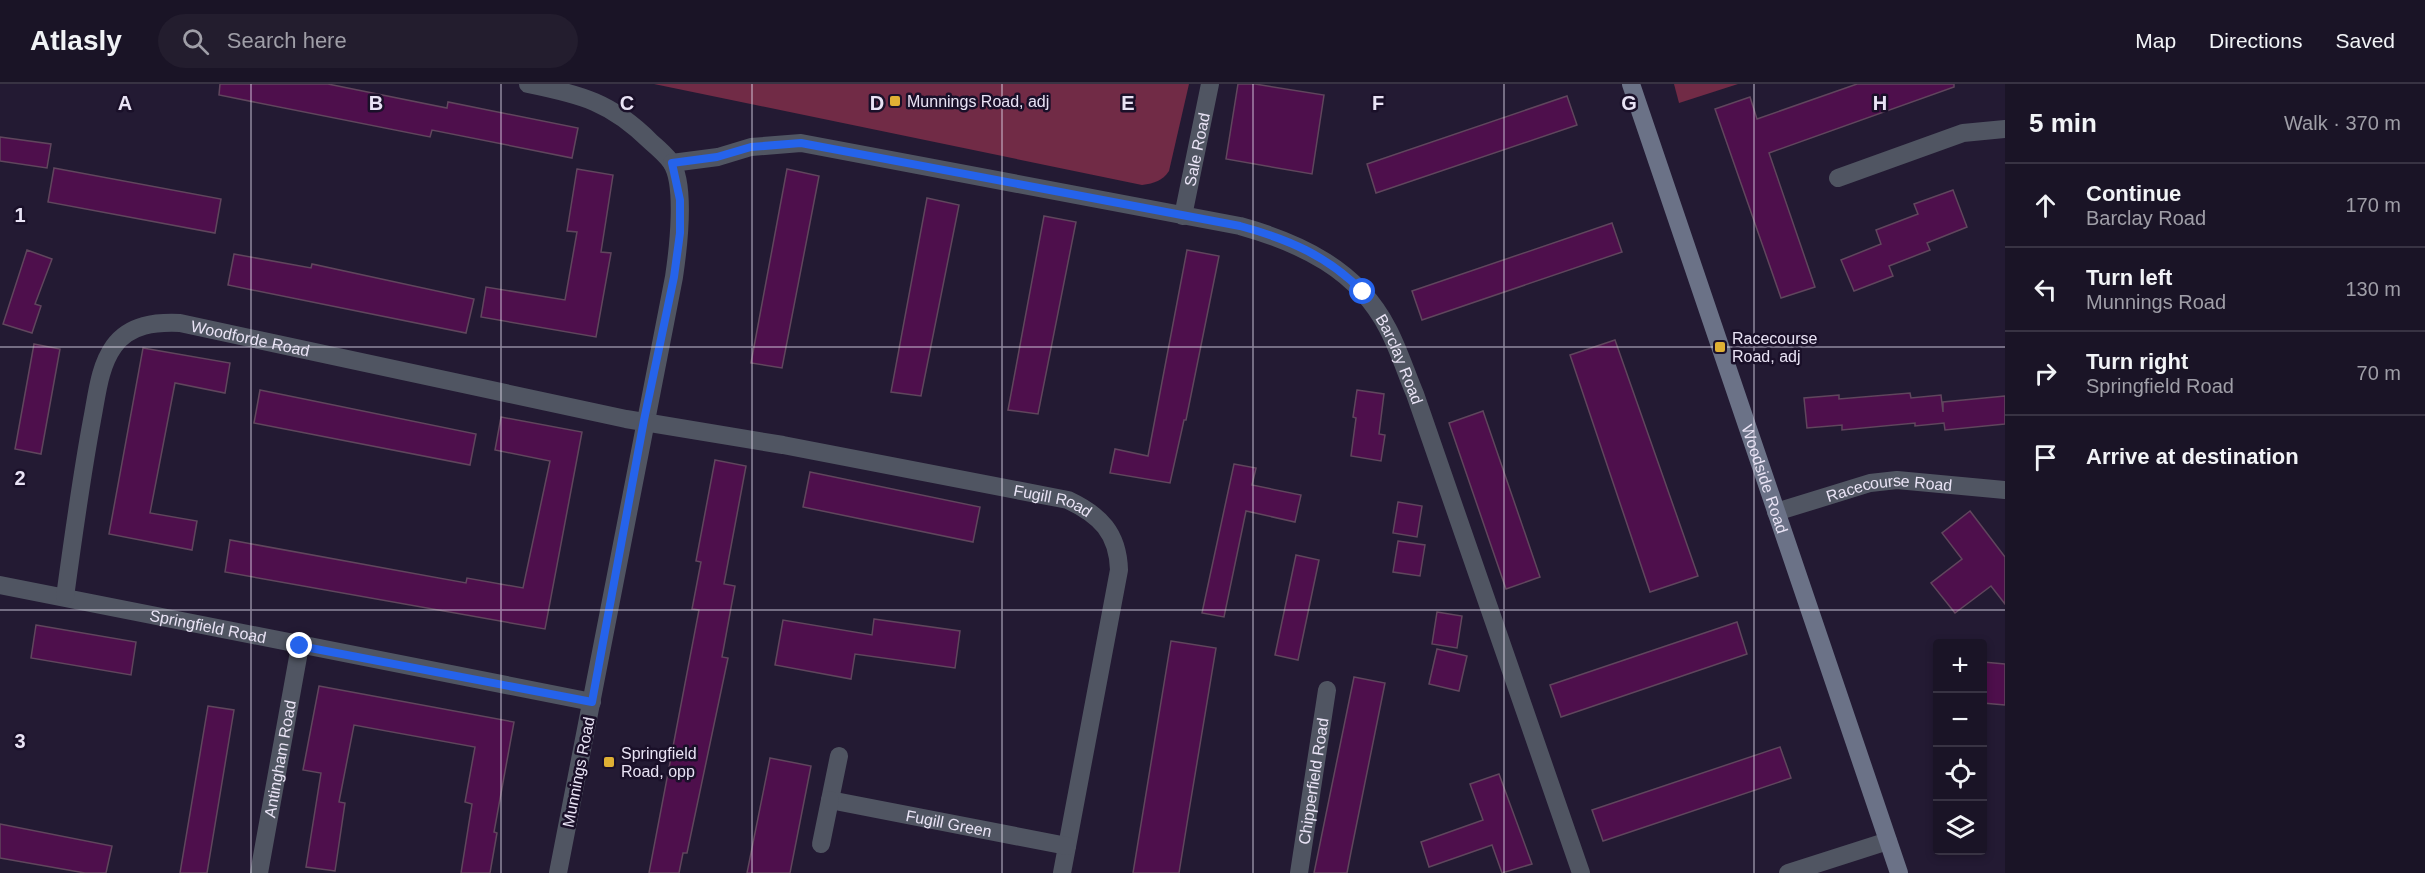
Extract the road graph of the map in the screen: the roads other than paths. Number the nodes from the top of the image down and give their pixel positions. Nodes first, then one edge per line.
1 (528, 84) edge
2 (1210, 84) edge
3 (1631, 84) edge
4 (2005, 129) edge
5 (672, 163) junction
6 (1838, 178) dead end
7 (1183, 216) junction
8 (644, 420) junction
9 (2005, 490) edge
10 (1776, 512) junction
11 (0, 585) edge
12 (65, 597) junction
13 (300, 646) junction
14 (1327, 690) dead end
15 (592, 702) junction
16 (838, 756) dead end
17 (830, 800) junction
18 (1888, 841) junction
19 (821, 844) dead end
20 (1067, 846) junction
21 (259, 873) edge
22 (558, 873) edge
23 (1062, 873) edge
24 (1299, 873) edge
25 (1581, 873) edge
26 (1788, 873) edge
27 (1899, 873) edge

1 - 5 street
2 - 7 street, Sale Road
3 - 10 street, Woodside Road
4 - 6 street
5 - 7 street, Barclay Road
5 - 8 street, Munnings Road
7 - 25 street, Barclay Road
8 - 12 street, Woodforde Road
8 - 15 street, Munnings Road
8 - 20 street, Fugill Road
9 - 10 street, Racecourse Road
10 - 18 street, Woodside Road
11 - 12 street, Springfield Road
12 - 13 street, Springfield Road
13 - 15 street, Springfield Road
13 - 21 street, Antingham Road
14 - 24 street, Chipperfield Road
15 - 22 street, Munnings Road
16 - 17 street
17 - 19 street
17 - 20 street, Fugill Green
18 - 26 street
18 - 27 street, Woodside Road
20 - 23 street, Fugill Road

